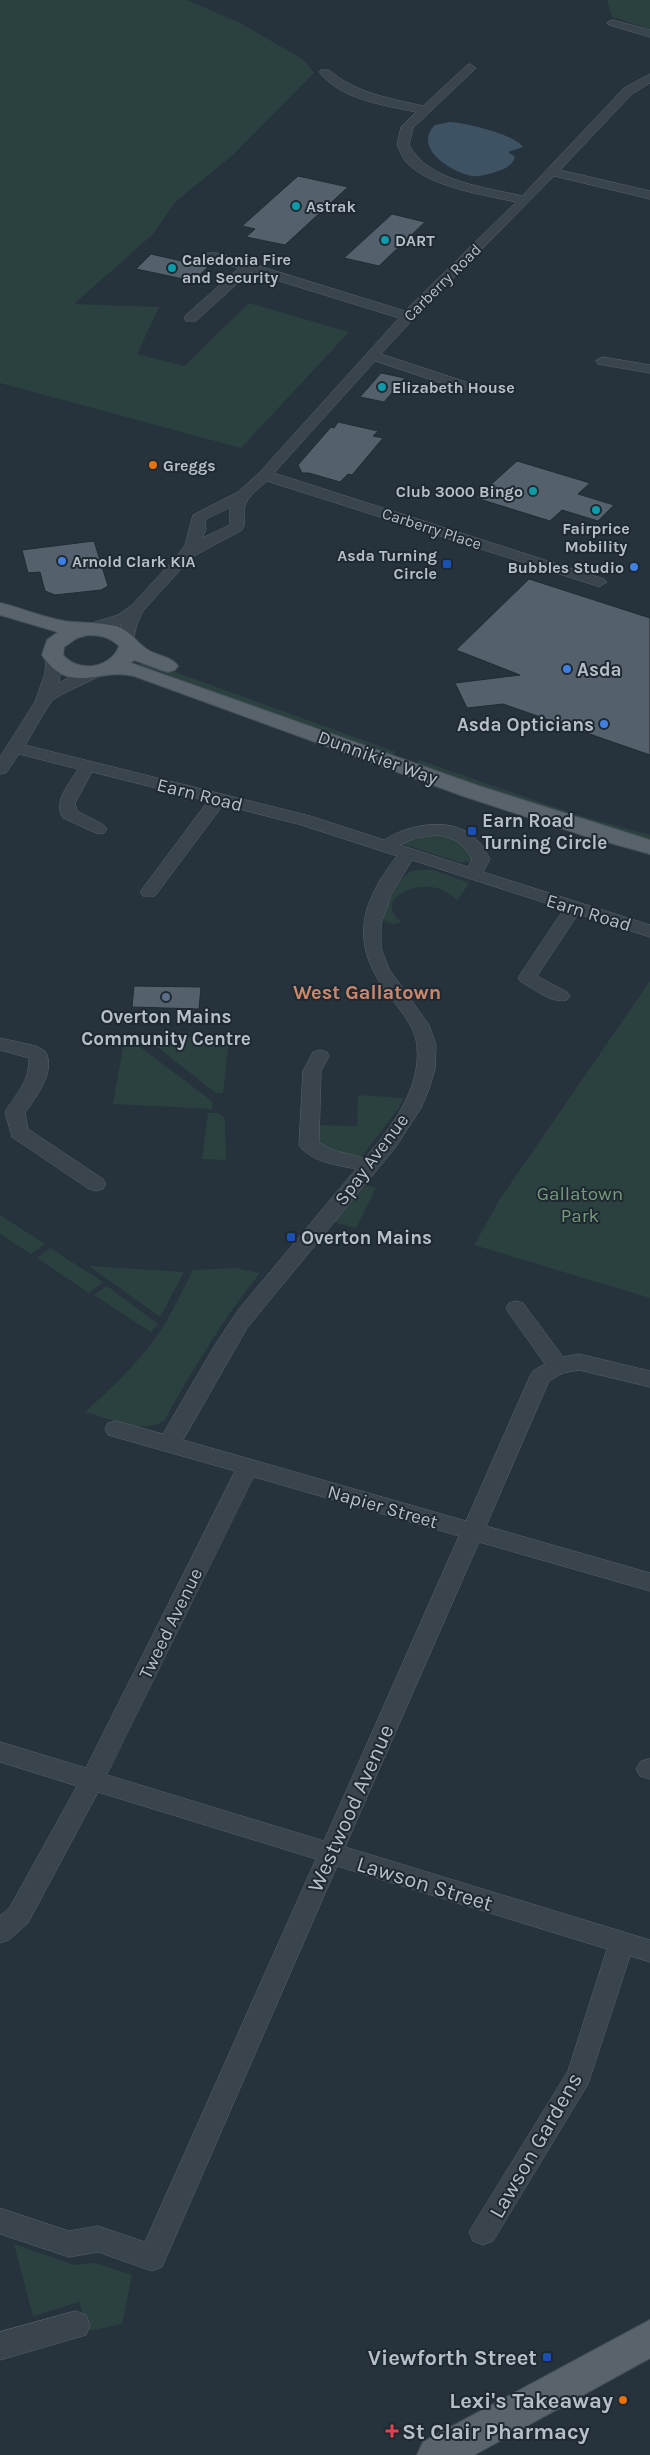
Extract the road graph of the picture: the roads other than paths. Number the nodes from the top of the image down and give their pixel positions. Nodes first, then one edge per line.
1 (614, 23) dead end
2 (650, 34) edge
3 (470, 68) dead end
4 (325, 72) dead end
5 (650, 78) edge
6 (361, 96) junction
7 (349, 102) dead end
8 (426, 110) junction
9 (551, 172) junction
10 (650, 195) edge
11 (524, 200) junction
12 (212, 256) dead end
13 (248, 267) junction
14 (408, 316) junction
15 (191, 318) dead end
16 (372, 356) junction
17 (603, 361) dead end
18 (650, 369) edge
19 (464, 386) dead end
20 (265, 475) junction
21 (243, 495) junction
22 (208, 513) junction
23 (235, 517) junction
24 (198, 529) junction
25 (222, 534) junction
26 (186, 554) junction
27 (599, 582) dead end
28 (138, 608) junction
29 (4, 610) edge
30 (85, 629) junction
31 (128, 644) junction
32 (53, 655) junction
33 (103, 670) junction
34 (46, 697) junction
35 (15, 748) junction
36 (88, 765) junction
37 (0, 769) edge
38 (220, 798) junction
39 (98, 829) dead end
40 (650, 829) edge
41 (384, 847) junction
42 (650, 847) edge
43 (408, 854) junction
44 (472, 876) junction
45 (149, 892) dead end
46 (574, 908) junction
47 (650, 931) edge
48 (561, 996) dead end
49 (0, 1044) edge
50 (320, 1056) dead end
51 (368, 1166) junction
52 (96, 1184) dead end
53 (516, 1308) dead end
54 (558, 1366) junction
55 (650, 1379) edge
56 (116, 1429) dead end
57 (170, 1444) junction
58 (248, 1467) junction
59 (473, 1532) junction
60 (650, 1582) edge
61 (0, 1752) edge
62 (92, 1780) junction
63 (329, 1854) junction
64 (0, 1932) edge
65 (622, 1943) junction
66 (650, 1951) edge
67 (0, 2221) edge
68 (484, 2232) dead end
69 (76, 2325) dead end
70 (650, 2338) edge
71 (0, 2346) edge
72 (436, 2455) edge

1 - 2 street
3 - 8 street
4 - 6 street
5 - 9 street, Carberry Road
6 - 7 street
6 - 8 street
8 - 11 street
9 - 10 street
9 - 11 street, Carberry Road
11 - 14 street, Carberry Road
12 - 13 street
13 - 14 street
13 - 15 street
14 - 16 street, Carberry Road
16 - 19 street
16 - 20 street, Carberry Road
17 - 18 street
20 - 21 street, Carberry Road
20 - 27 street, Carberry Place
21 - 22 street, Carberry Road
21 - 23 street, Carberry Road
22 - 23 street
22 - 24 street, Carberry Road
23 - 25 street, Carberry Road
24 - 25 street
24 - 26 street, Carberry Road
25 - 26 street, Carberry Road
26 - 28 street, Carberry Road
28 - 30 street, Carberry Road
28 - 31 street, Carberry Road
29 - 30 main road
29 - 32 main road
30 - 31 main road, Dunnikier Way
30 - 32 main road
31 - 33 main road
31 - 40 main road, Dunnikier Way
32 - 33 main road, Dunnikier Way
32 - 34 street
33 - 34 street
33 - 42 main road, Dunnikier Way
34 - 35 street
35 - 36 street, Earn Road
35 - 37 street
36 - 38 street, Earn Road
36 - 39 street
38 - 41 street, Earn Road
38 - 45 street
41 - 43 street, Earn Road
41 - 44 street
43 - 44 street, Earn Road
43 - 51 street, Spay Avenue
44 - 46 street, Earn Road
46 - 47 street, Earn Road
46 - 48 street
49 - 52 street
50 - 51 street
51 - 57 street, Spay Avenue
53 - 54 street
54 - 55 street
54 - 59 street, Westwood Avenue
56 - 57 street, Napier Street
57 - 58 street, Napier Street
58 - 59 street, Napier Street
58 - 62 street, Tweed Avenue
59 - 60 street, Napier Street
59 - 63 street, Westwood Avenue
61 - 62 street, Lawson Street
62 - 63 street, Lawson Street
62 - 64 street, Tweed Avenue
63 - 65 street, Lawson Street
63 - 67 street, Westwood Avenue
65 - 66 street, Lawson Street
65 - 68 street, Lawson Gardens
69 - 71 street
70 - 72 main road

